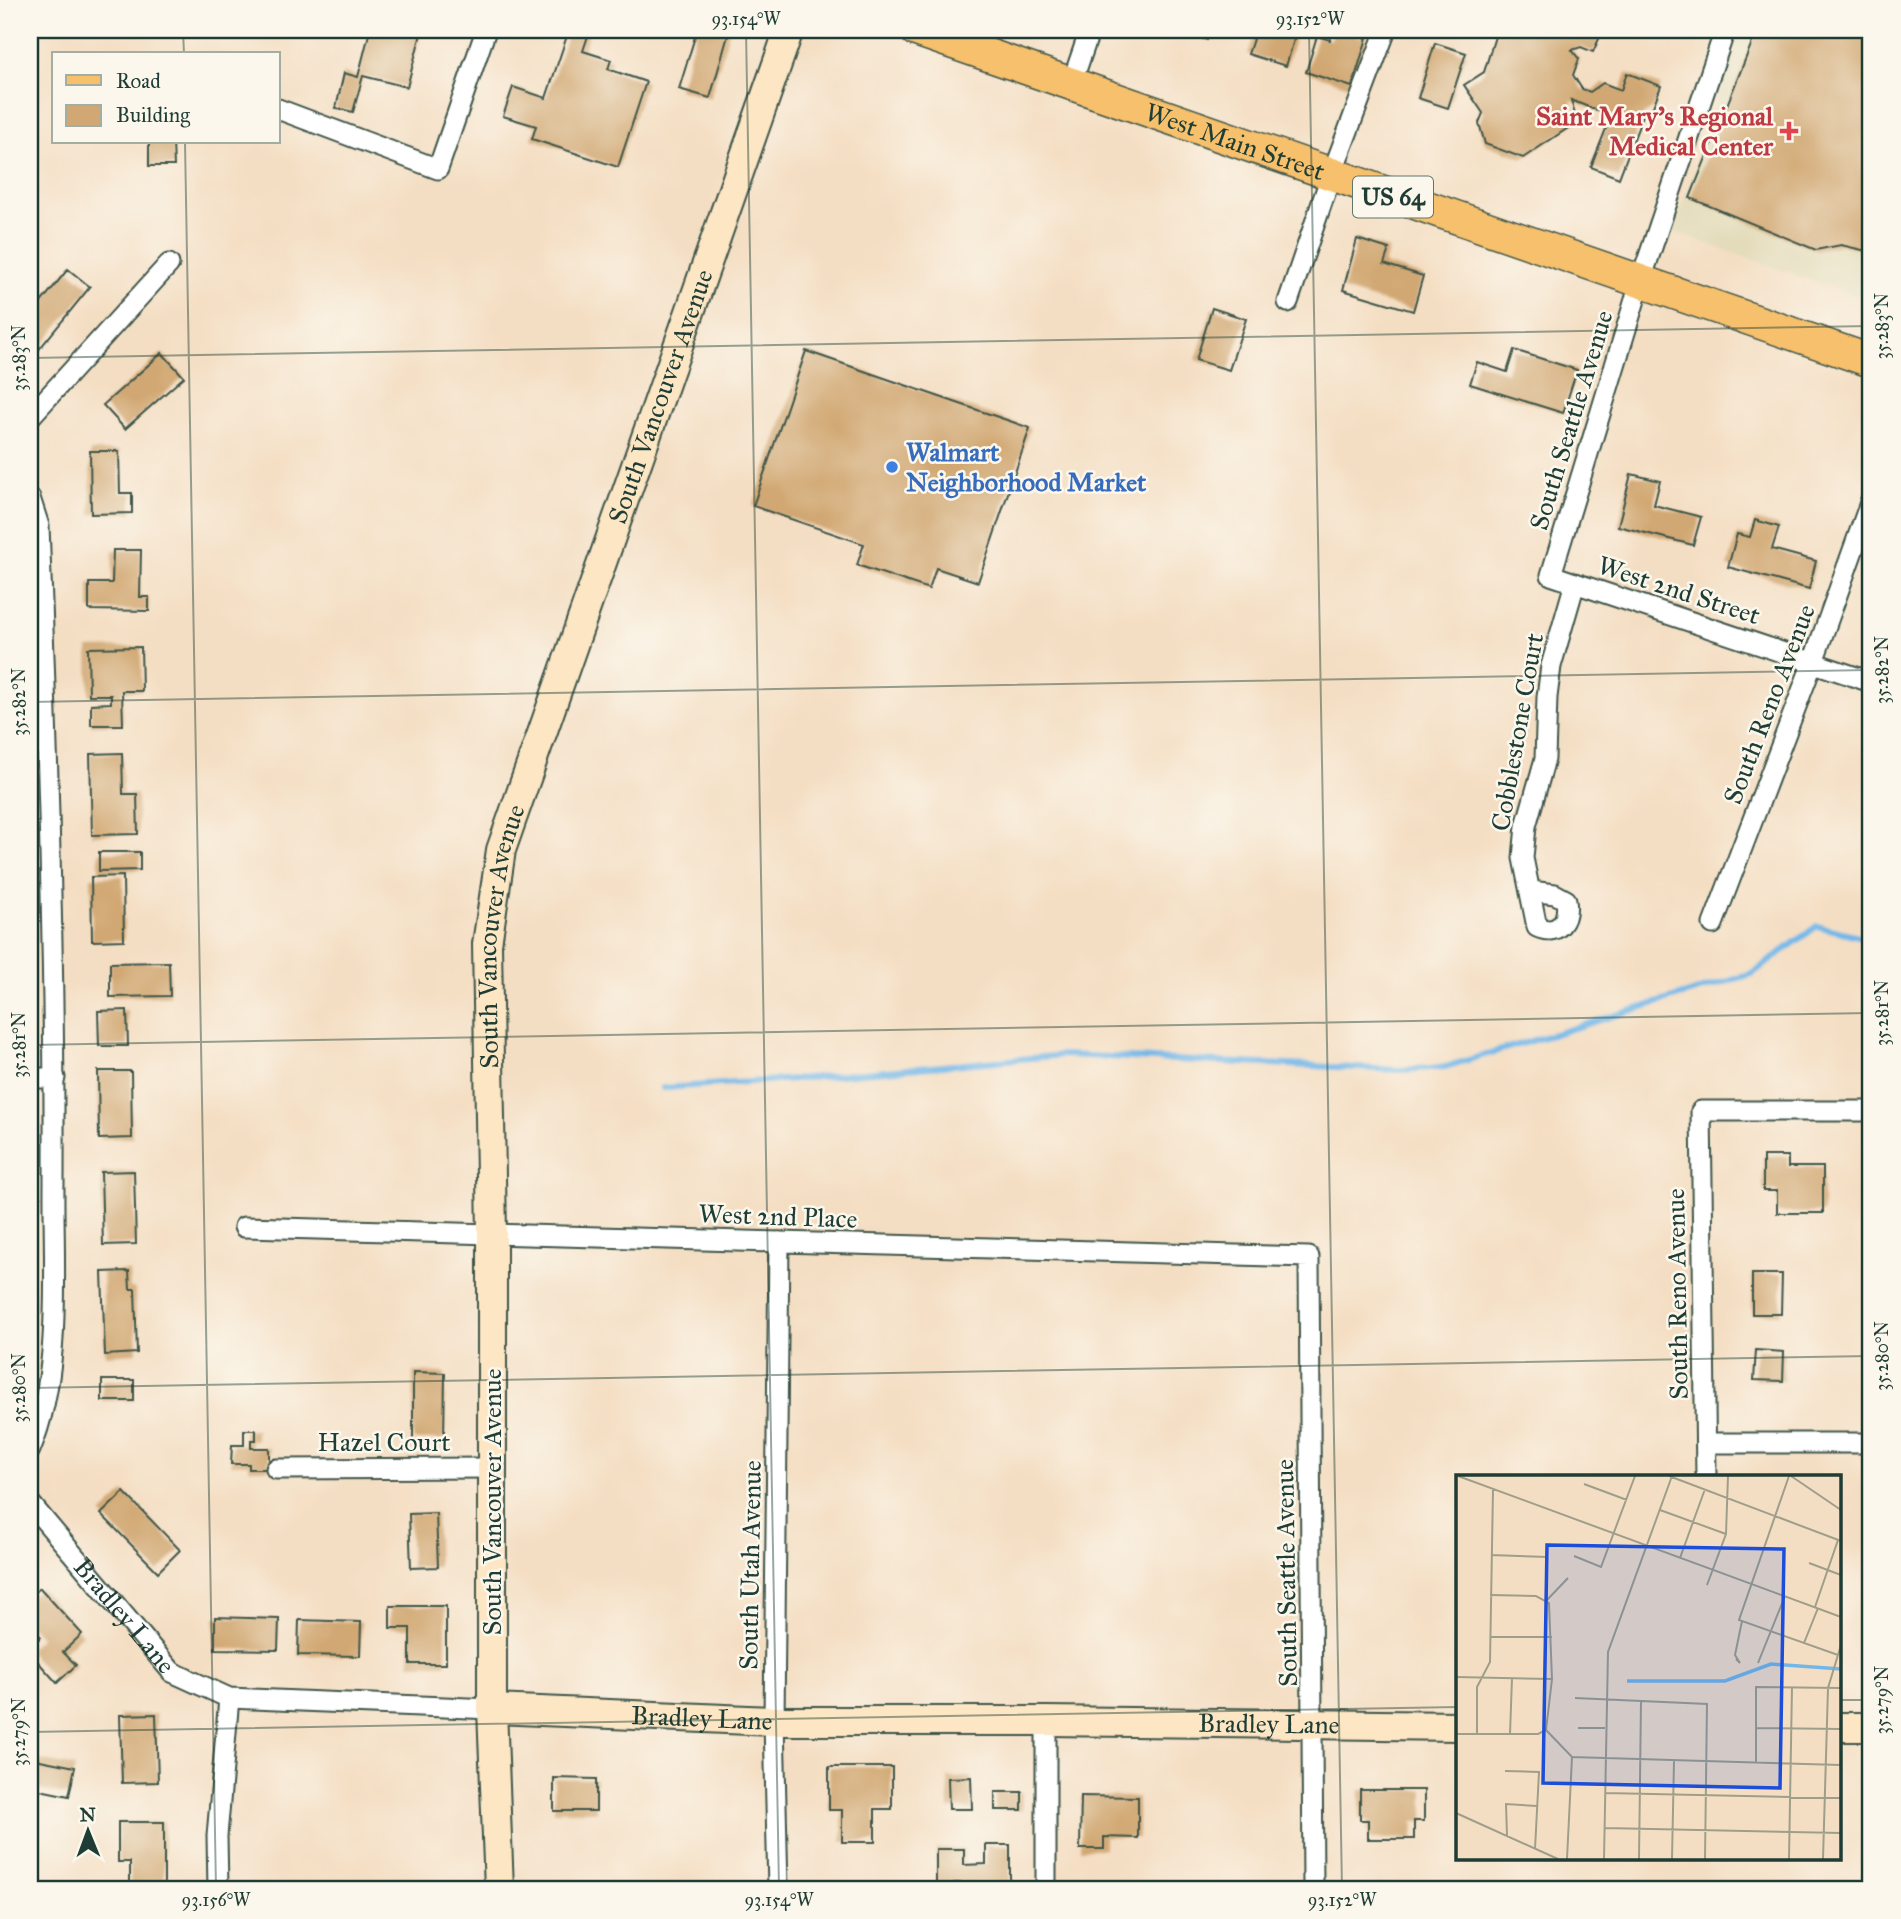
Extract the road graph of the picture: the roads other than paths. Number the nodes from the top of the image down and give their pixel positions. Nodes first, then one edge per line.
1 (486, 30) edge
2 (789, 30) edge
3 (916, 30) edge
4 (1090, 30) edge
5 (1386, 30) edge
6 (1725, 30) edge
7 (1071, 85) junction
8 (280, 110) edge
9 (1331, 176) junction
10 (169, 264) dead end
11 (1641, 280) junction
12 (1288, 302) dead end
13 (1871, 361) edge
14 (30, 417) edge
15 (30, 498) edge
16 (1871, 500) edge
17 (1551, 575) joint
18 (1575, 583) junction
19 (1813, 662) junction
20 (1871, 682) edge
21 (39, 739) edge
22 (1531, 891) dead end
23 (1713, 924) dead end
24 (30, 1078) edge
25 (55, 1078) junction
26 (1871, 1111) edge
27 (244, 1227) dead end
28 (492, 1234) junction
29 (779, 1242) junction
30 (1309, 1257) joint
31 (1706, 1443) junction
32 (1871, 1443) edge
33 (30, 1450) edge
34 (492, 1468) junction
35 (276, 1469) dead end
36 (1706, 1475) edge
37 (30, 1503) edge
38 (229, 1698) junction
39 (492, 1709) junction
40 (774, 1721) junction
41 (1046, 1721) junction
42 (1314, 1725) junction
43 (1456, 1726) edge
44 (1842, 1727) edge
45 (1871, 1727) edge
46 (218, 1889) edge
47 (499, 1889) edge
48 (778, 1889) edge
49 (1046, 1889) edge
50 (1313, 1889) edge

1 - 8 street
2 - 28 street, South Vancouver Avenue
3 - 7 main road, West Main Street / US 64
4 - 7 street
5 - 9 street
6 - 11 street, South Seattle Avenue
7 - 9 main road, West Main Street / US 64
9 - 11 main road, West Main Street / US 64
9 - 12 street
10 - 14 street
11 - 13 main road, West Main Street / US 64
11 - 17 street, South Seattle Avenue
15 - 21 street
16 - 19 street, South Reno Avenue
17 - 18 street, West 2nd Street
18 - 19 street, West 2nd Street
18 - 22 street, Cobblestone Court
19 - 20 street, West 2nd Street
19 - 23 street, South Reno Avenue
21 - 25 street
24 - 25 street
25 - 33 street
26 - 31 street, South Reno Avenue
27 - 28 street, West 2nd Place
28 - 29 street, West 2nd Place
28 - 34 street, South Vancouver Avenue
29 - 30 street, West 2nd Place
29 - 40 street, South Utah Avenue
30 - 42 street, South Seattle Avenue
31 - 32 street
31 - 36 street, South Reno Avenue
34 - 35 street, Hazel Court
34 - 39 street, South Vancouver Avenue
37 - 38 street, Bradley Lane
38 - 39 street, Bradley Lane
38 - 46 street
39 - 40 street, Bradley Lane
39 - 47 street, South Vancouver Avenue
40 - 41 street, Bradley Lane
40 - 48 street, South Utah Avenue
41 - 42 street, Bradley Lane
41 - 49 street
42 - 43 street, Bradley Lane
42 - 50 street, South Seattle Avenue
44 - 45 street

